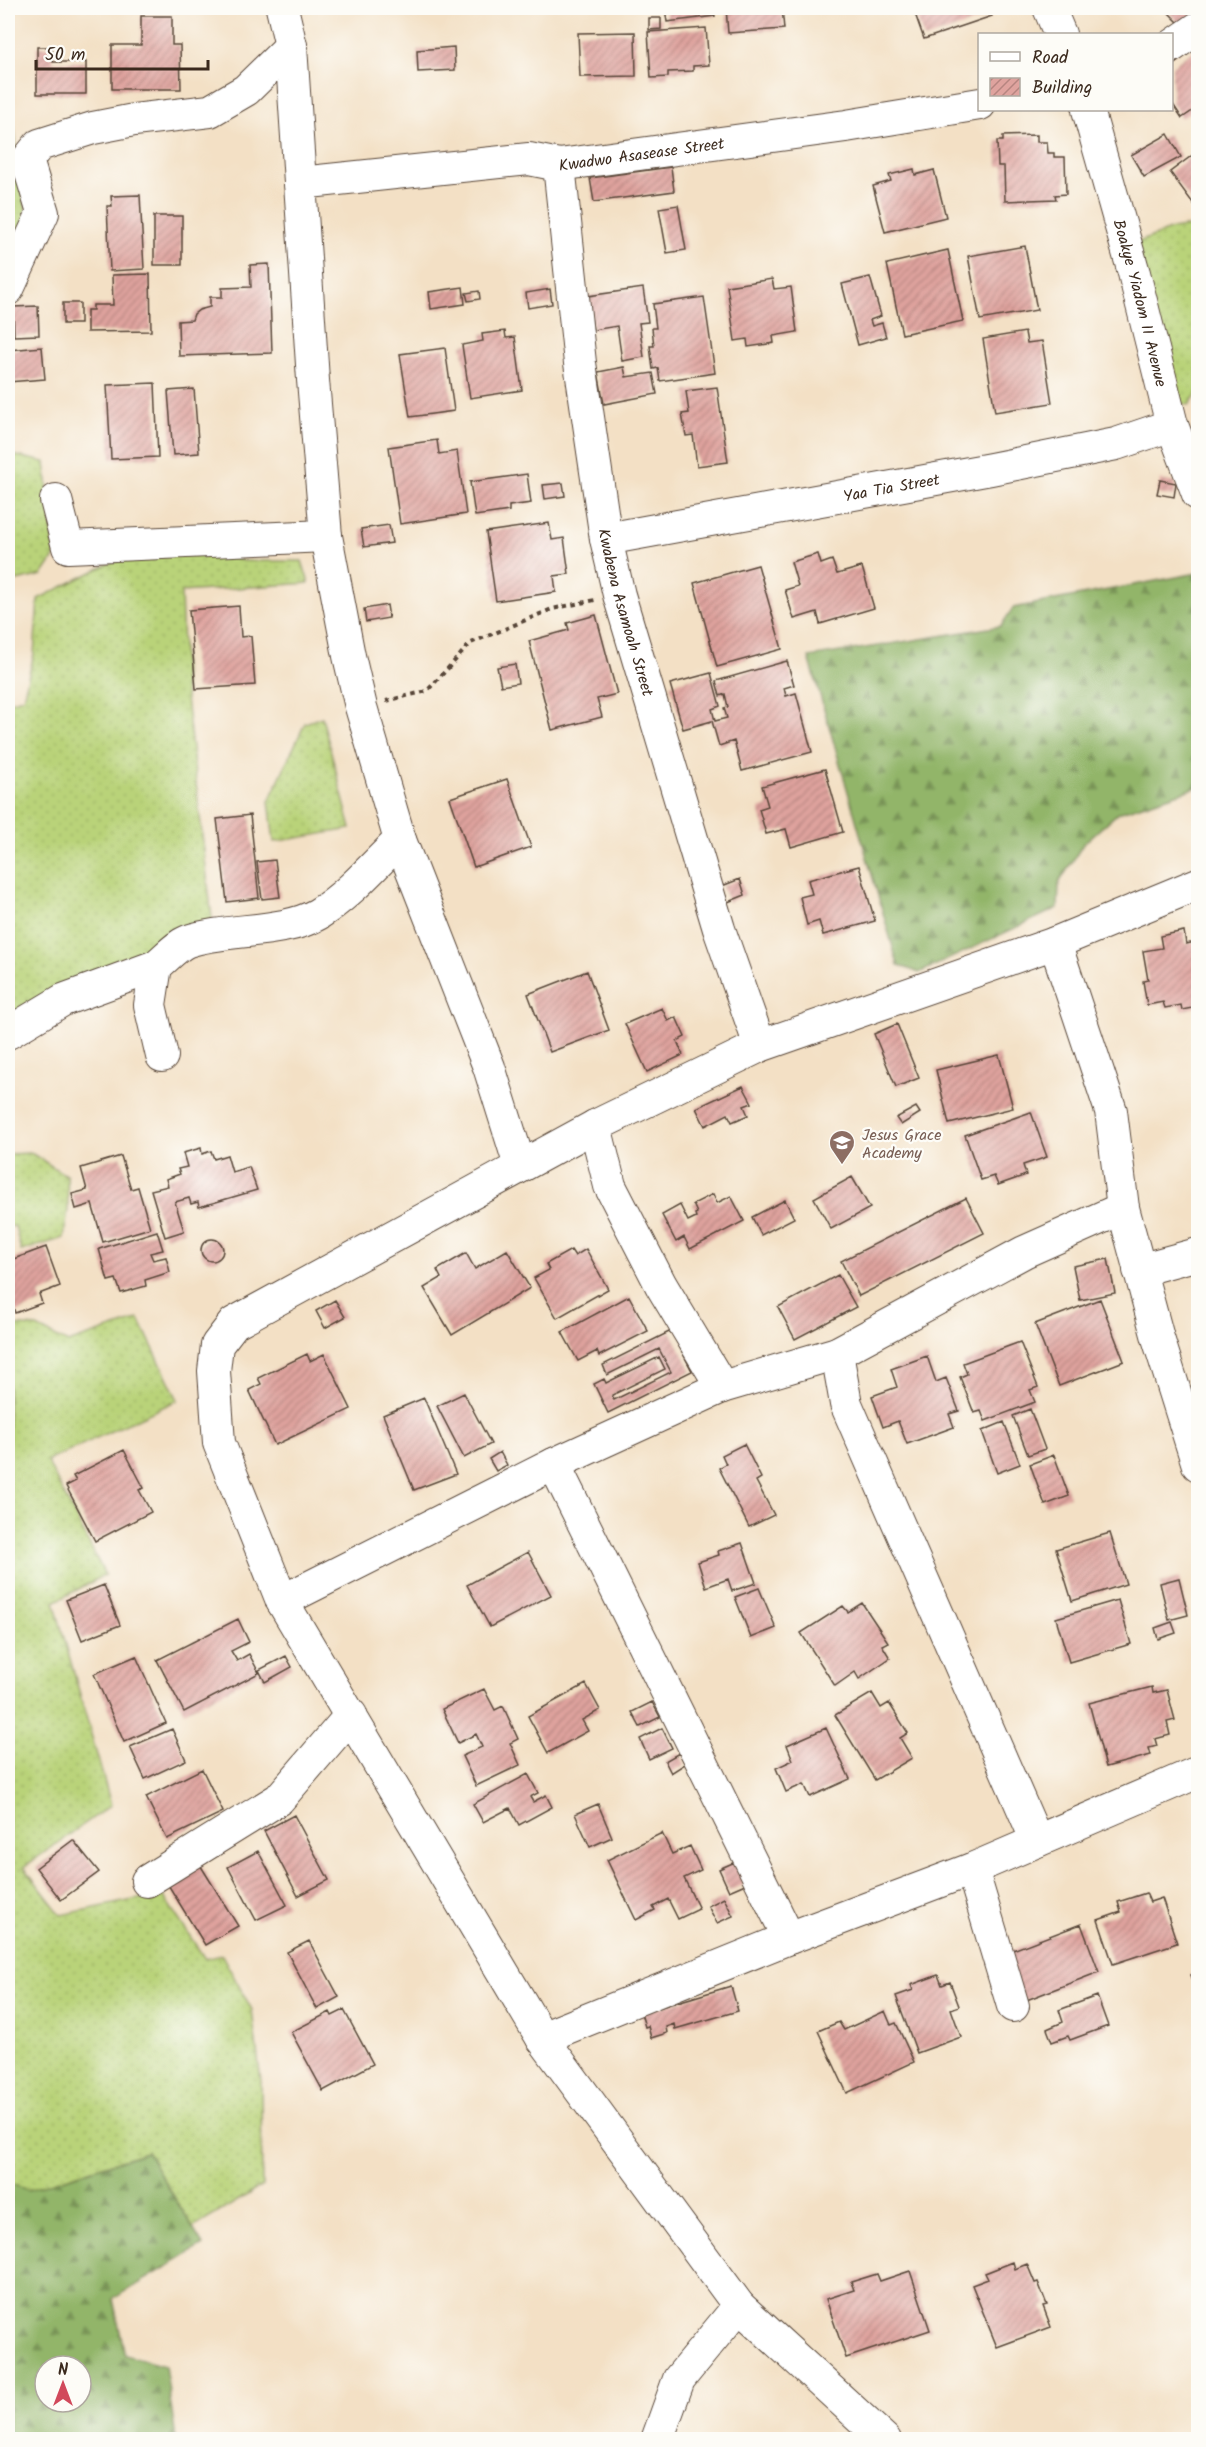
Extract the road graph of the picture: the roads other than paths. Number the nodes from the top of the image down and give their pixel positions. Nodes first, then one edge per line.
1 (282, 8) edge
2 (1049, 8) edge
3 (1198, 28) edge
4 (1060, 33) edge
5 (1173, 45) edge
6 (291, 46) junction
7 (978, 104) edge
8 (1089, 111) edge
9 (559, 165) junction
10 (300, 183) junction
11 (8, 289) edge
12 (1172, 425) junction
13 (1198, 494) edge
14 (56, 500) dead end
15 (326, 536) junction
16 (606, 538) junction
17 (400, 840) junction
18 (1198, 884) edge
19 (1054, 943) junction
20 (156, 966) junction
21 (8, 1033) edge
22 (760, 1046) junction
23 (162, 1056) dead end
24 (595, 1126) junction
25 (520, 1166) junction
26 (1123, 1208) junction
27 (1198, 1254) edge
28 (1139, 1270) junction
29 (837, 1353) junction
30 (723, 1387) junction
31 (554, 1464) junction
32 (1198, 1465) edge
33 (282, 1600) junction
34 (351, 1715) junction
35 (1198, 1772) edge
36 (1037, 1840) junction
37 (972, 1869) junction
38 (147, 1881) dead end
39 (789, 1938) junction
40 (1013, 2006) dead end
41 (542, 2038) junction
42 (739, 2306) junction
43 (657, 2439) edge
44 (885, 2439) edge

1 - 6 street
2 - 4 street
3 - 5 street
6 - 10 street
6 - 11 street
7 - 9 street, Kwadwo Asasease Street
8 - 12 street, Boakye Yiadom II Avenue
9 - 10 street, Kwadwo Asasease Street
9 - 16 street, Kwabena Asamoah Street
10 - 15 street
12 - 13 street, Boakye Yiadom II Avenue
12 - 16 street, Yaa Tia Street
14 - 15 street
15 - 17 street
16 - 22 street, Kwabena Asamoah Street
17 - 20 street
17 - 25 street
18 - 19 street
19 - 22 street
19 - 26 street
20 - 21 street
20 - 23 street
22 - 24 street
24 - 25 street
24 - 30 street
25 - 33 street
26 - 28 street
26 - 29 street
27 - 28 street
28 - 32 street
29 - 30 street
29 - 36 street
30 - 31 street
31 - 33 street
31 - 39 street
33 - 34 street
34 - 38 street
34 - 41 street
35 - 36 street
36 - 37 street
37 - 39 street
37 - 40 street
39 - 41 street
41 - 42 street
42 - 43 street
42 - 44 street

